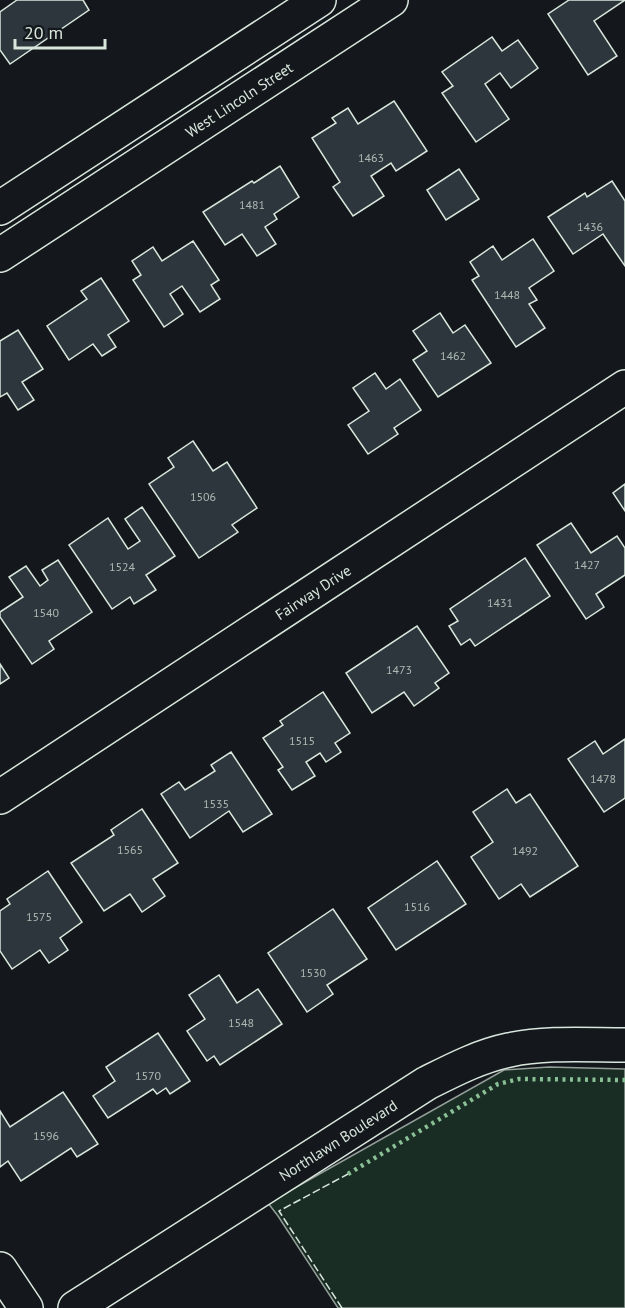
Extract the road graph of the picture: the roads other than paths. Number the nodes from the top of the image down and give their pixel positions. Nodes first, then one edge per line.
1 (319, 0) edge
2 (391, 0) edge
3 (68, 164) junction
4 (88, 198) junction
5 (0, 208) edge
6 (0, 255) edge
7 (625, 387) edge
8 (0, 797) edge
9 (625, 1045) edge
10 (0, 1269) edge
11 (27, 1308) edge
12 (75, 1308) edge

1 - 3 street
2 - 4 street, West Lincoln Street
3 - 4 street
3 - 5 street
4 - 6 street, West Lincoln Street
7 - 8 street, Fairway Drive
9 - 12 street, Northlawn Boulevard
10 - 11 street

